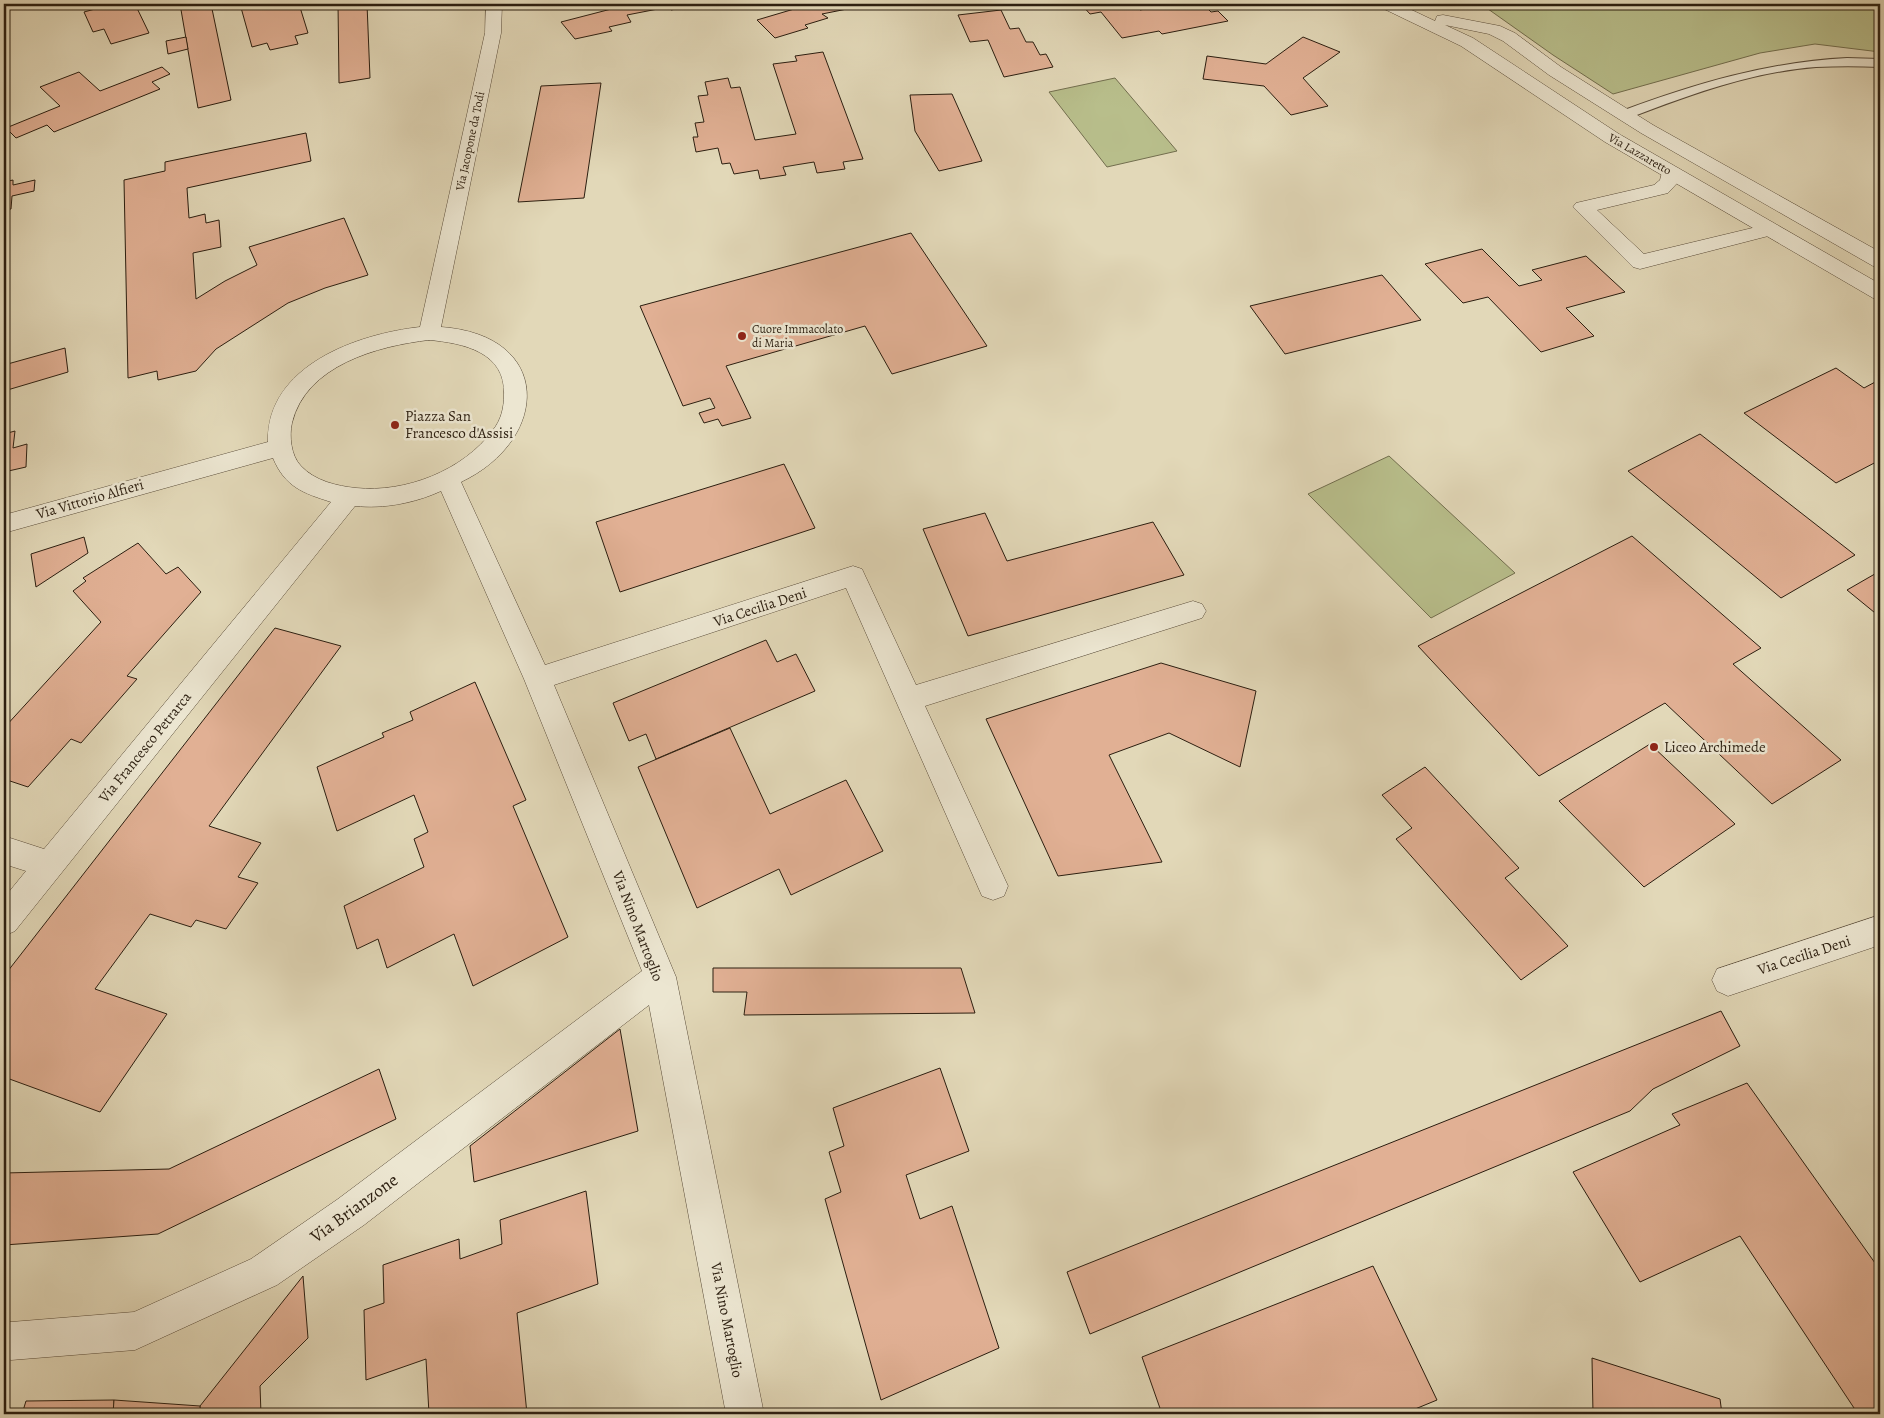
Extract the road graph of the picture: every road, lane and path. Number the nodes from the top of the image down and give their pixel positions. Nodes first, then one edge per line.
1 (494, 4) edge
2 (1386, 4) edge
3 (1403, 12) junction
4 (1880, 63) edge
5 (1624, 115) junction
6 (1670, 172) junction
7 (1769, 230) junction
8 (1880, 261) edge
9 (1880, 293) edge
10 (429, 333) junction
11 (279, 448) junction
12 (448, 480) junction
13 (350, 497) junction
14 (4, 524) edge
15 (1193, 611) dead end
16 (538, 679) junction
17 (909, 699) junction
18 (4, 850) edge
19 (48, 864) junction
20 (993, 886) dead end
21 (4, 921) edge
22 (1880, 930) edge
23 (660, 977) junction
24 (1728, 980) dead end
25 (4, 1338) edge
26 (745, 1414) edge

1 - 10 street, Via Jacopone da Todi
2 - 3 street, Via Lazzaretto
3 - 5 street, Via Lazzaretto
3 - 6 street, Via Lazzaretto
4 - 5 lane
5 - 8 street, Via Lazzaretto
6 - 7 street, Via Lazzaretto
6 - 7 street
7 - 9 street, Via Lazzaretto
10 - 11 street
10 - 12 street
11 - 13 street
11 - 14 street, Via Vittorio Alfieri
12 - 13 street
12 - 16 street, Via Nino Martoglio
13 - 19 street, Via Francesco Petrarca
15 - 17 street
16 - 17 street, Via Cecilia Deni
16 - 23 street, Via Nino Martoglio
17 - 20 street, Via Cecilia Deni
18 - 19 street
19 - 21 street, Via Francesco Petrarca
22 - 24 street, Via Cecilia Deni
23 - 25 street, Via Brianzone
23 - 26 street, Via Nino Martoglio

